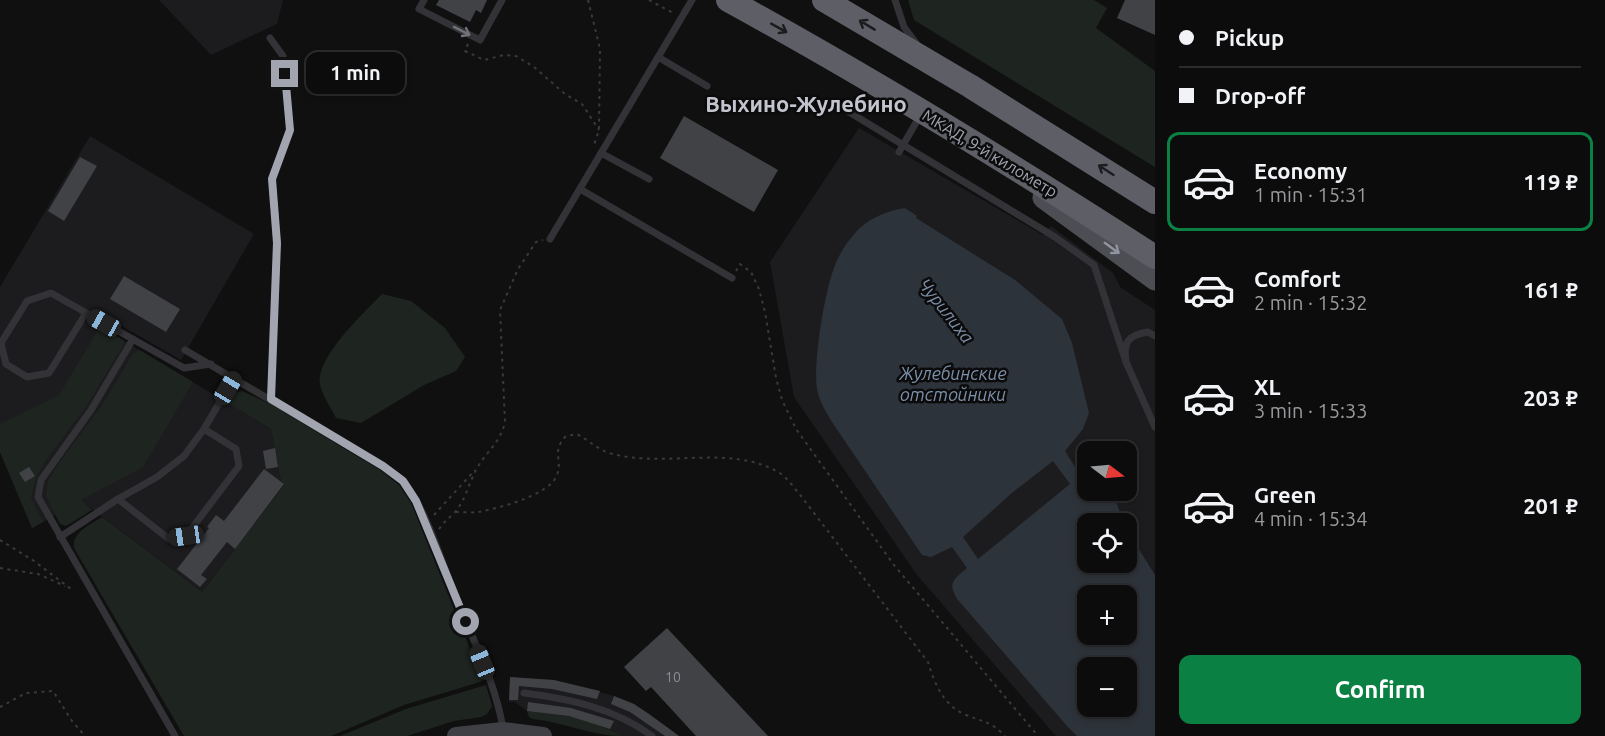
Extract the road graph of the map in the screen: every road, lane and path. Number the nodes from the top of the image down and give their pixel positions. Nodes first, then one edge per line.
1 (424, 0) edge
2 (502, 0) edge
3 (588, 0) edge
4 (649, 0) edge
5 (692, 0) edge
6 (728, 0) edge
7 (824, 0) edge
8 (895, 0) edge
9 (682, 17) junction
10 (472, 36) junction
11 (270, 38) dead end
12 (658, 57) junction
13 (928, 62) junction
14 (707, 86) dead end
15 (849, 112) dead end
16 (922, 112) junction
17 (946, 126) junction
18 (599, 130) junction
19 (904, 144) junction
20 (593, 150) dead end
21 (899, 152) dead end
22 (601, 153) junction
23 (649, 179) dead end
24 (580, 189) junction
25 (1155, 202) edge
26 (550, 239) joint
27 (1155, 257) edge
28 (732, 278) joint
29 (1155, 280) edge
30 (86, 313) junction
31 (1155, 336) edge
32 (133, 339) junction
33 (185, 350) dead end
34 (1126, 362) junction
35 (211, 364) junction
36 (234, 378) junction
37 (271, 399) junction
38 (1155, 427) edge
39 (204, 429) junction
40 (477, 468) junction
41 (118, 499) junction
42 (456, 512) junction
43 (426, 524) junction
44 (60, 537) junction
45 (0, 540) edge
46 (434, 543) junction
47 (0, 568) edge
48 (524, 693) dead end
49 (0, 706) edge
50 (503, 731) junction
51 (85, 736) edge
52 (175, 736) edge
53 (456, 736) edge
54 (543, 736) edge
55 (652, 736) edge
56 (1005, 736) edge
57 (1038, 736) edge

1 -> 10 lane
2 - 10 lane
3 - 18 path
4 - 9 path
5 - 9 lane
6 -> 16 highway, МКАД, 9-й километр
13 -> 7 highway
8 - 13 lane
9 - 12 lane
10 - 18 path
11 - 37 lane
12 - 14 lane
12 - 22 lane
25 -> 13 highway
15 - 19 lane
16 - 17 highway, МКАД, 9-й километр
16 - 19 lane
17 - 27 highway, МКАД, 9-й километр
17 -> 29 main road
18 - 20 path
19 - 21 lane
19 - 34 lane
22 - 23 lane
22 - 24 lane
24 - 26 lane
24 - 28 lane
26 - 40 path
28 - 57 path
30 - 30 lane
30 - 32 lane
31 - 34 lane
32 - 35 lane
32 - 44 lane
33 - 35 lane
34 - 38 lane
35 - 36 lane
36 - 37 lane
36 - 39 lane
37 - 43 lane
39 - 41 lane
39 - 41 lane
40 - 42 path
40 - 43 path
41 - 44 lane
42 - 46 path
42 - 56 path
43 - 46 lane
44 - 52 lane
45 - 47 path
46 - 50 lane
48 - 55 lane
49 - 51 path
50 - 53 main road
50 - 54 main road

